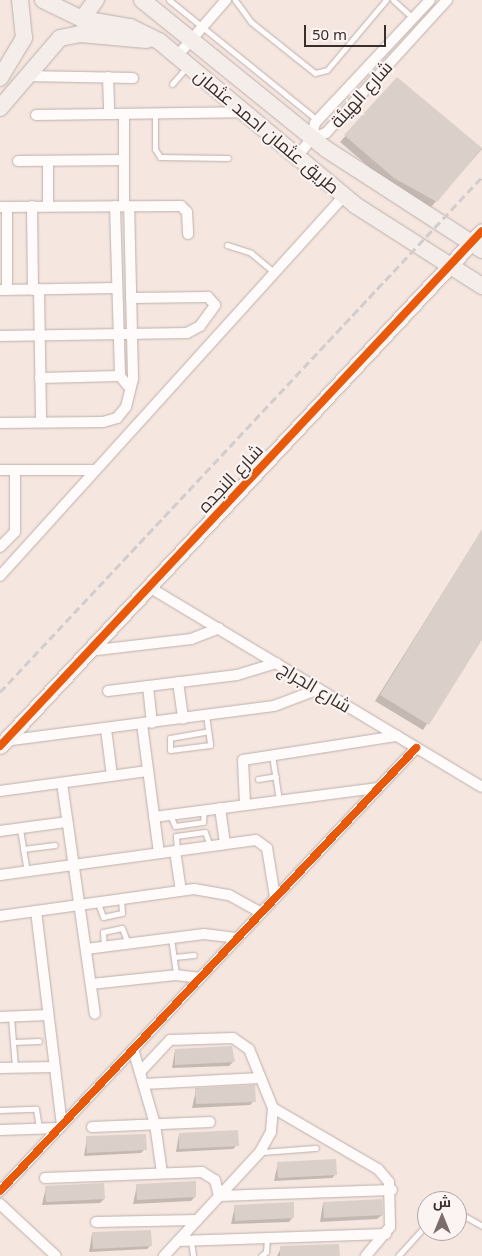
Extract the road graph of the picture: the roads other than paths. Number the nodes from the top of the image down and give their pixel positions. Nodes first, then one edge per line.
1 (20, 0) edge
2 (43, 0) edge
3 (96, 0) edge
4 (142, 0) edge
5 (169, 0) edge
6 (226, 0) edge
7 (235, 0) edge
8 (393, 0) edge
9 (430, 0) edge
10 (447, 0) edge
11 (382, 1) edge
12 (413, 18) junction
13 (82, 19) junction
14 (202, 27) junction
15 (159, 41) junction
16 (190, 41) junction
17 (183, 60) junction
18 (25, 76) junction
19 (108, 77) junction
20 (0, 78) edge
21 (133, 78) dead end
22 (172, 84) dead end
23 (0, 108) edge
24 (241, 112) junction
25 (155, 113) junction
26 (108, 114) junction
27 (124, 114) junction
28 (36, 115) dead end
29 (318, 120) junction
30 (312, 138) junction
31 (326, 149) junction
32 (297, 157) junction
33 (228, 158) dead end
34 (124, 160) junction
35 (18, 161) dead end
36 (48, 161) junction
37 (350, 200) junction
38 (32, 206) junction
39 (48, 206) junction
40 (122, 206) junction
41 (3, 207) edge
42 (188, 234) dead end
43 (478, 241) edge
44 (228, 245) dead end
45 (3, 250) edge
46 (449, 266) junction
47 (274, 272) junction
48 (482, 286) edge
49 (117, 288) junction
50 (3, 290) edge
51 (36, 290) junction
52 (131, 298) junction
53 (200, 326) junction
54 (132, 334) junction
55 (118, 335) junction
56 (0, 336) edge
57 (40, 336) junction
58 (214, 338) junction
59 (120, 376) junction
60 (40, 378) junction
61 (128, 386) junction
62 (0, 422) edge
63 (41, 422) junction
64 (0, 470) edge
65 (15, 470) junction
66 (95, 470) junction
67 (0, 547) edge
68 (0, 576) edge
69 (149, 587) junction
70 (219, 628) junction
71 (88, 651) junction
72 (276, 663) junction
73 (178, 682) junction
74 (148, 686) junction
75 (319, 689) junction
76 (108, 691) dead end
77 (206, 715) junction
78 (183, 719) junction
79 (147, 723) junction
80 (106, 729) junction
81 (208, 731) junction
82 (397, 736) junction
83 (2, 743) edge
84 (416, 748) junction
85 (272, 755) junction
86 (148, 772) junction
87 (112, 776) junction
88 (276, 776) junction
89 (258, 779) dead end
90 (62, 783) junction
91 (482, 787) edge
92 (378, 788) junction
93 (0, 790) edge
94 (279, 800) junction
95 (245, 804) junction
96 (220, 808) junction
97 (154, 817) junction
98 (67, 822) junction
99 (20, 828) junction
100 (0, 830) edge
101 (225, 844) junction
102 (55, 845) dead end
103 (210, 846) junction
104 (24, 849) junction
105 (176, 851) junction
106 (159, 853) junction
107 (74, 865) junction
108 (27, 872) junction
109 (0, 875) edge
110 (181, 891) junction
111 (275, 898) junction
112 (79, 905) junction
113 (36, 911) junction
114 (261, 913) junction
115 (0, 916) edge
116 (171, 938) junction
117 (238, 938) junction
118 (128, 944) junction
119 (104, 947) junction
120 (86, 949) junction
121 (194, 955) dead end
122 (174, 957) junction
123 (176, 975) junction
124 (200, 978) junction
125 (91, 984) junction
126 (95, 1014) dead end
127 (48, 1015) junction
128 (11, 1016) junction
129 (0, 1017) edge
130 (39, 1041) dead end
131 (13, 1042) junction
132 (133, 1049) junction
133 (54, 1067) junction
134 (0, 1068) edge
135 (15, 1068) junction
136 (140, 1072) junction
137 (260, 1078) junction
138 (144, 1084) junction
139 (273, 1108) junction
140 (0, 1110) edge
141 (210, 1122) dead end
142 (155, 1124) junction
143 (60, 1126) junction
144 (92, 1127) dead end
145 (39, 1128) junction
146 (0, 1130) edge
147 (316, 1148) dead end
148 (260, 1152) junction
149 (162, 1173) junction
150 (45, 1178) dead end
151 (392, 1190) junction
152 (0, 1191) edge
153 (219, 1196) junction
154 (0, 1204) edge
155 (467, 1218) edge
156 (197, 1220) junction
157 (96, 1222) dead end
158 (482, 1226) edge
159 (386, 1234) junction
160 (417, 1235) edge
161 (267, 1238) junction
162 (191, 1240) junction
163 (178, 1241) junction
164 (56, 1256) edge
165 (164, 1256) edge
166 (193, 1256) edge
167 (261, 1256) edge
168 (366, 1256) edge
169 (398, 1256) edge

1 - 20 main road
2 - 13 main road, طريق عثمان احمد عثمان
3 - 13 main road
4 - 16 main road, طريق عثمان احمد عثمان
5 - 14 lane
6 - 14 street
7 - 11 lane
8 - 12 lane
9 - 12 street, شارع الهيئة
10 - 30 street, شارع الهيئة
12 - 29 street, شارع الهيئة
13 - 15 main road, طريق عثمان احمد عثمان
14 - 16 street
14 - 29 lane
15 - 17 main road, طريق عثمان احمد عثمان
15 - 18 main road
16 - 17 street
16 - 30 main road, طريق عثمان احمد عثمان
17 - 22 lane
17 - 24 main road, طريق عثمان احمد عثمان
18 - 19 street
18 - 23 main road
19 - 21 street
19 - 26 street
24 - 25 street
24 - 32 main road, طريق عثمان احمد عثمان
25 - 27 street
25 - 33 lane
26 - 27 street
26 - 28 street
27 - 34 street
29 - 30 street, شارع الهيئة
30 - 31 main road, طريق عثمان احمد عثمان
30 - 32 street, شارع الهيئة
31 - 37 main road
31 - 43 main road, طريق عثمان احمد عثمان
32 - 37 main road, طريق عثمان احمد عثمان
34 - 36 street
34 - 40 street
35 - 36 street
36 - 39 street
37 - 46 main road, طريق عثمان احمد عثمان
37 - 47 street
38 - 39 street
38 - 41 street
38 - 51 street
39 - 40 street
40 - 42 street
40 - 49 street
40 - 52 street
41 - 45 street
43 - 46 street, شارع النجده
44 - 47 lane
45 - 50 street
46 - 48 main road, طريق عثمان احمد عثمان
46 - 69 street, شارع النجده
47 - 58 street
49 - 51 street
49 - 55 street
50 - 51 street
51 - 57 street
52 - 53 street
52 - 54 street
53 - 54 street
53 - 58 street
54 - 55 street
54 - 61 street
55 - 57 street
55 - 59 street
56 - 57 street
57 - 60 street
58 - 66 street
59 - 60 street
59 - 61 street
60 - 63 street
61 - 63 street
62 - 63 street
64 - 65 street
65 - 66 street
65 - 67 street
66 - 68 street
69 - 70 street, شارع الجراج
69 - 71 street, شارع النجده
70 - 71 street
70 - 72 street, شارع الجراج
71 - 83 street, شارع النجده
72 - 73 street
72 - 75 street, شارع الجراج
73 - 74 street
73 - 78 street
74 - 76 street
74 - 79 street
75 - 77 street
75 - 82 street, شارع الجراج
77 - 78 street
77 - 81 lane
78 - 79 street
79 - 80 street
79 - 86 street
80 - 83 street
80 - 87 street
81 - 81 lane
82 - 84 street, شارع الجراج
82 - 85 street
84 - 91 street, شارع الجراج
84 - 92 street
85 - 88 lane
85 - 95 street
86 - 87 street
86 - 97 street
87 - 90 street
88 - 89 lane
88 - 94 lane
90 - 93 street
90 - 98 street
92 - 94 street
92 - 111 street
94 - 95 street
95 - 96 street
96 - 97 street
96 - 101 street
97 - 106 street
98 - 99 street
98 - 107 street
99 - 100 street
99 - 104 lane
101 - 103 street
101 - 111 street
102 - 104 lane
103 - 105 street
103 - 105 lane
104 - 108 lane
105 - 106 street
105 - 110 street
106 - 107 street
107 - 108 street
107 - 112 street
108 - 109 street
110 - 112 street
110 - 114 street
111 - 114 street
112 - 113 street
112 - 120 street
113 - 115 street
113 - 127 street
114 - 117 street
116 - 117 street
116 - 118 street
116 - 122 lane
117 - 124 street
118 - 119 street
118 - 119 lane
119 - 120 street
120 - 125 street
121 - 122 lane
122 - 123 lane
123 - 124 street
123 - 125 street
124 - 132 street
125 - 126 street
127 - 128 street
127 - 133 street
128 - 129 street
128 - 131 lane
130 - 131 lane
131 - 135 lane
132 - 136 street
132 - 143 street
133 - 135 street
133 - 143 street
134 - 135 street
136 - 137 street
136 - 138 street
137 - 138 street
137 - 139 street
138 - 142 street
139 - 148 street
139 - 151 street
140 - 145 lane
141 - 142 street
142 - 144 street
142 - 149 street
143 - 145 street
143 - 152 street
145 - 146 street
147 - 148 lane
148 - 153 street
149 - 150 street
149 - 153 street
151 - 153 street
151 - 159 street
153 - 156 street
154 - 164 street
155 - 158 lane
156 - 157 street
156 - 163 street
159 - 161 street
159 - 168 street
160 - 169 lane
161 - 162 street
161 - 167 lane
162 - 163 street
162 - 166 lane
163 - 165 street

